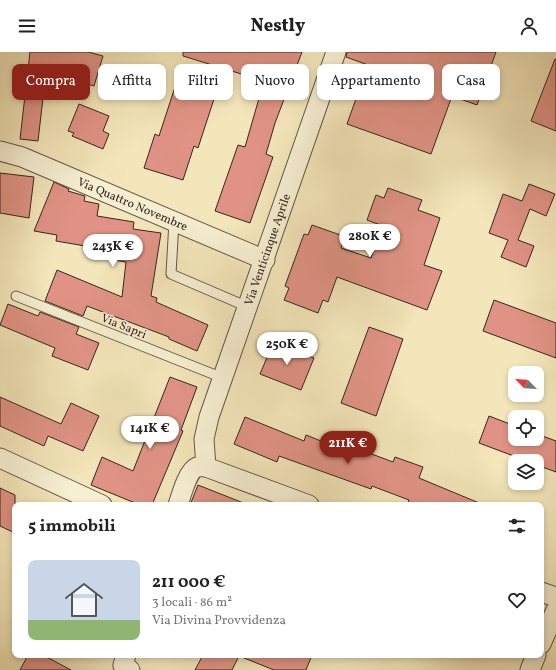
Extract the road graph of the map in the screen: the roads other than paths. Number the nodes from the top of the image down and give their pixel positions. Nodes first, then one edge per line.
1 (336, 52) edge
2 (0, 151) edge
3 (174, 221) junction
4 (265, 260) junction
5 (16, 296) dead end
6 (248, 306) junction
7 (223, 378) junction
8 (0, 458) edge
9 (206, 467) junction
10 (95, 502) edge
11 (179, 502) edge
12 (301, 502) edge
13 (544, 593) edge
14 (556, 597) edge
15 (556, 610) edge
16 (544, 637) edge
17 (535, 658) edge
18 (530, 670) edge

1 - 4 street, Via Venticinque Aprile
2 - 3 street, Via Quattro Novembre
3 - 4 street, Via Quattro Novembre
3 - 6 lane
4 - 6 street, Via Venticinque Aprile
5 - 7 lane, Via Sapri
6 - 7 street, Via Venticinque Aprile
7 - 9 street, Via Venticinque Aprile
8 - 10 street
9 - 11 street
9 - 12 street
13 - 14 street
15 - 16 street
17 - 18 street

